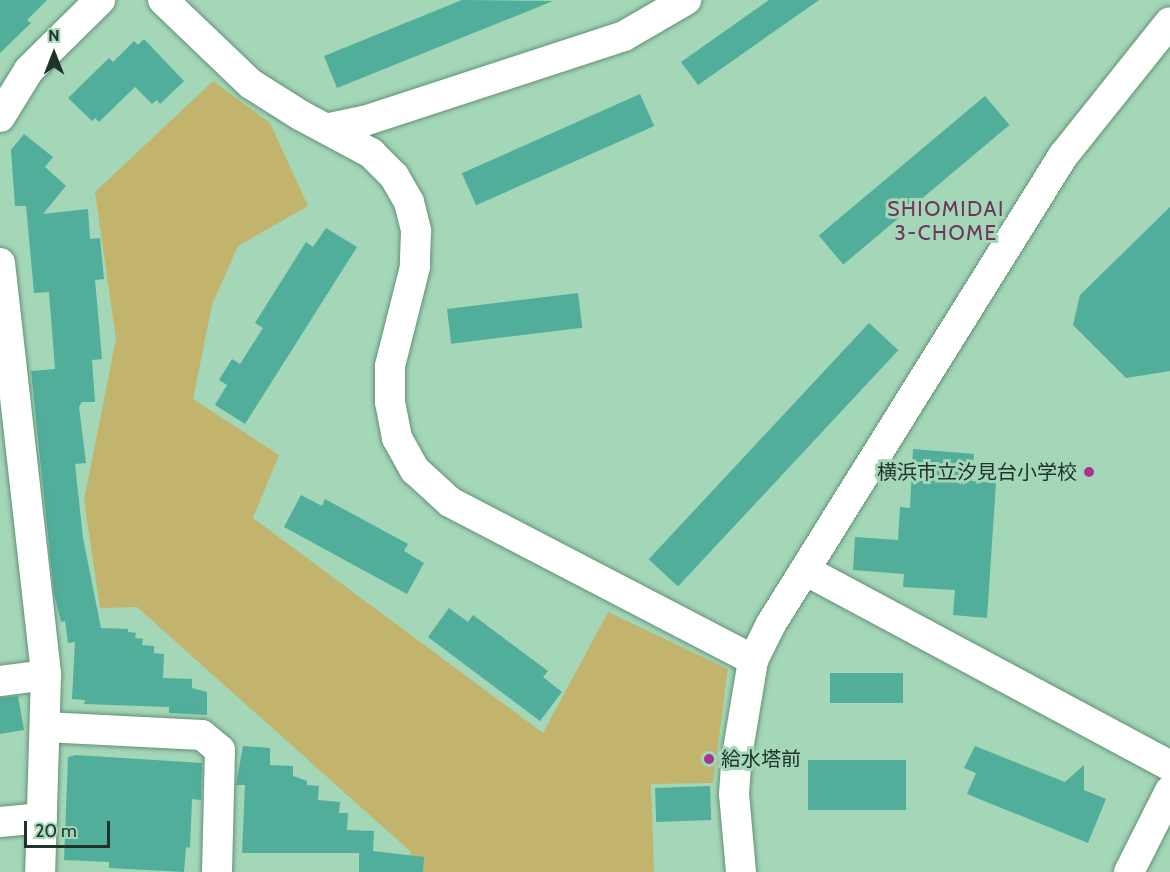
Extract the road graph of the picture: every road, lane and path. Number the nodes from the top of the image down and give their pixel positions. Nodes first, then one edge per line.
1 (100, 0) edge
2 (163, 0) edge
3 (686, 0) edge
4 (1170, 22) edge
5 (1, 110) edge
6 (330, 128) junction
7 (0, 263) edge
8 (805, 570) junction
9 (753, 660) junction
10 (46, 675) junction
11 (0, 681) edge
12 (45, 727) junction
13 (1170, 766) edge
14 (1170, 792) edge
15 (42, 818) junction
16 (0, 822) edge
17 (40, 872) edge
18 (217, 872) edge
19 (741, 872) edge
20 (1129, 872) edge

1 - 5 street
2 - 6 street
3 - 6 street
4 - 8 street
6 - 9 street
7 - 10 street
8 - 9 street
8 - 13 street
9 - 19 street
10 - 11 street
10 - 12 street
12 - 15 street
12 - 18 street
14 - 20 street
15 - 16 street
15 - 17 street

